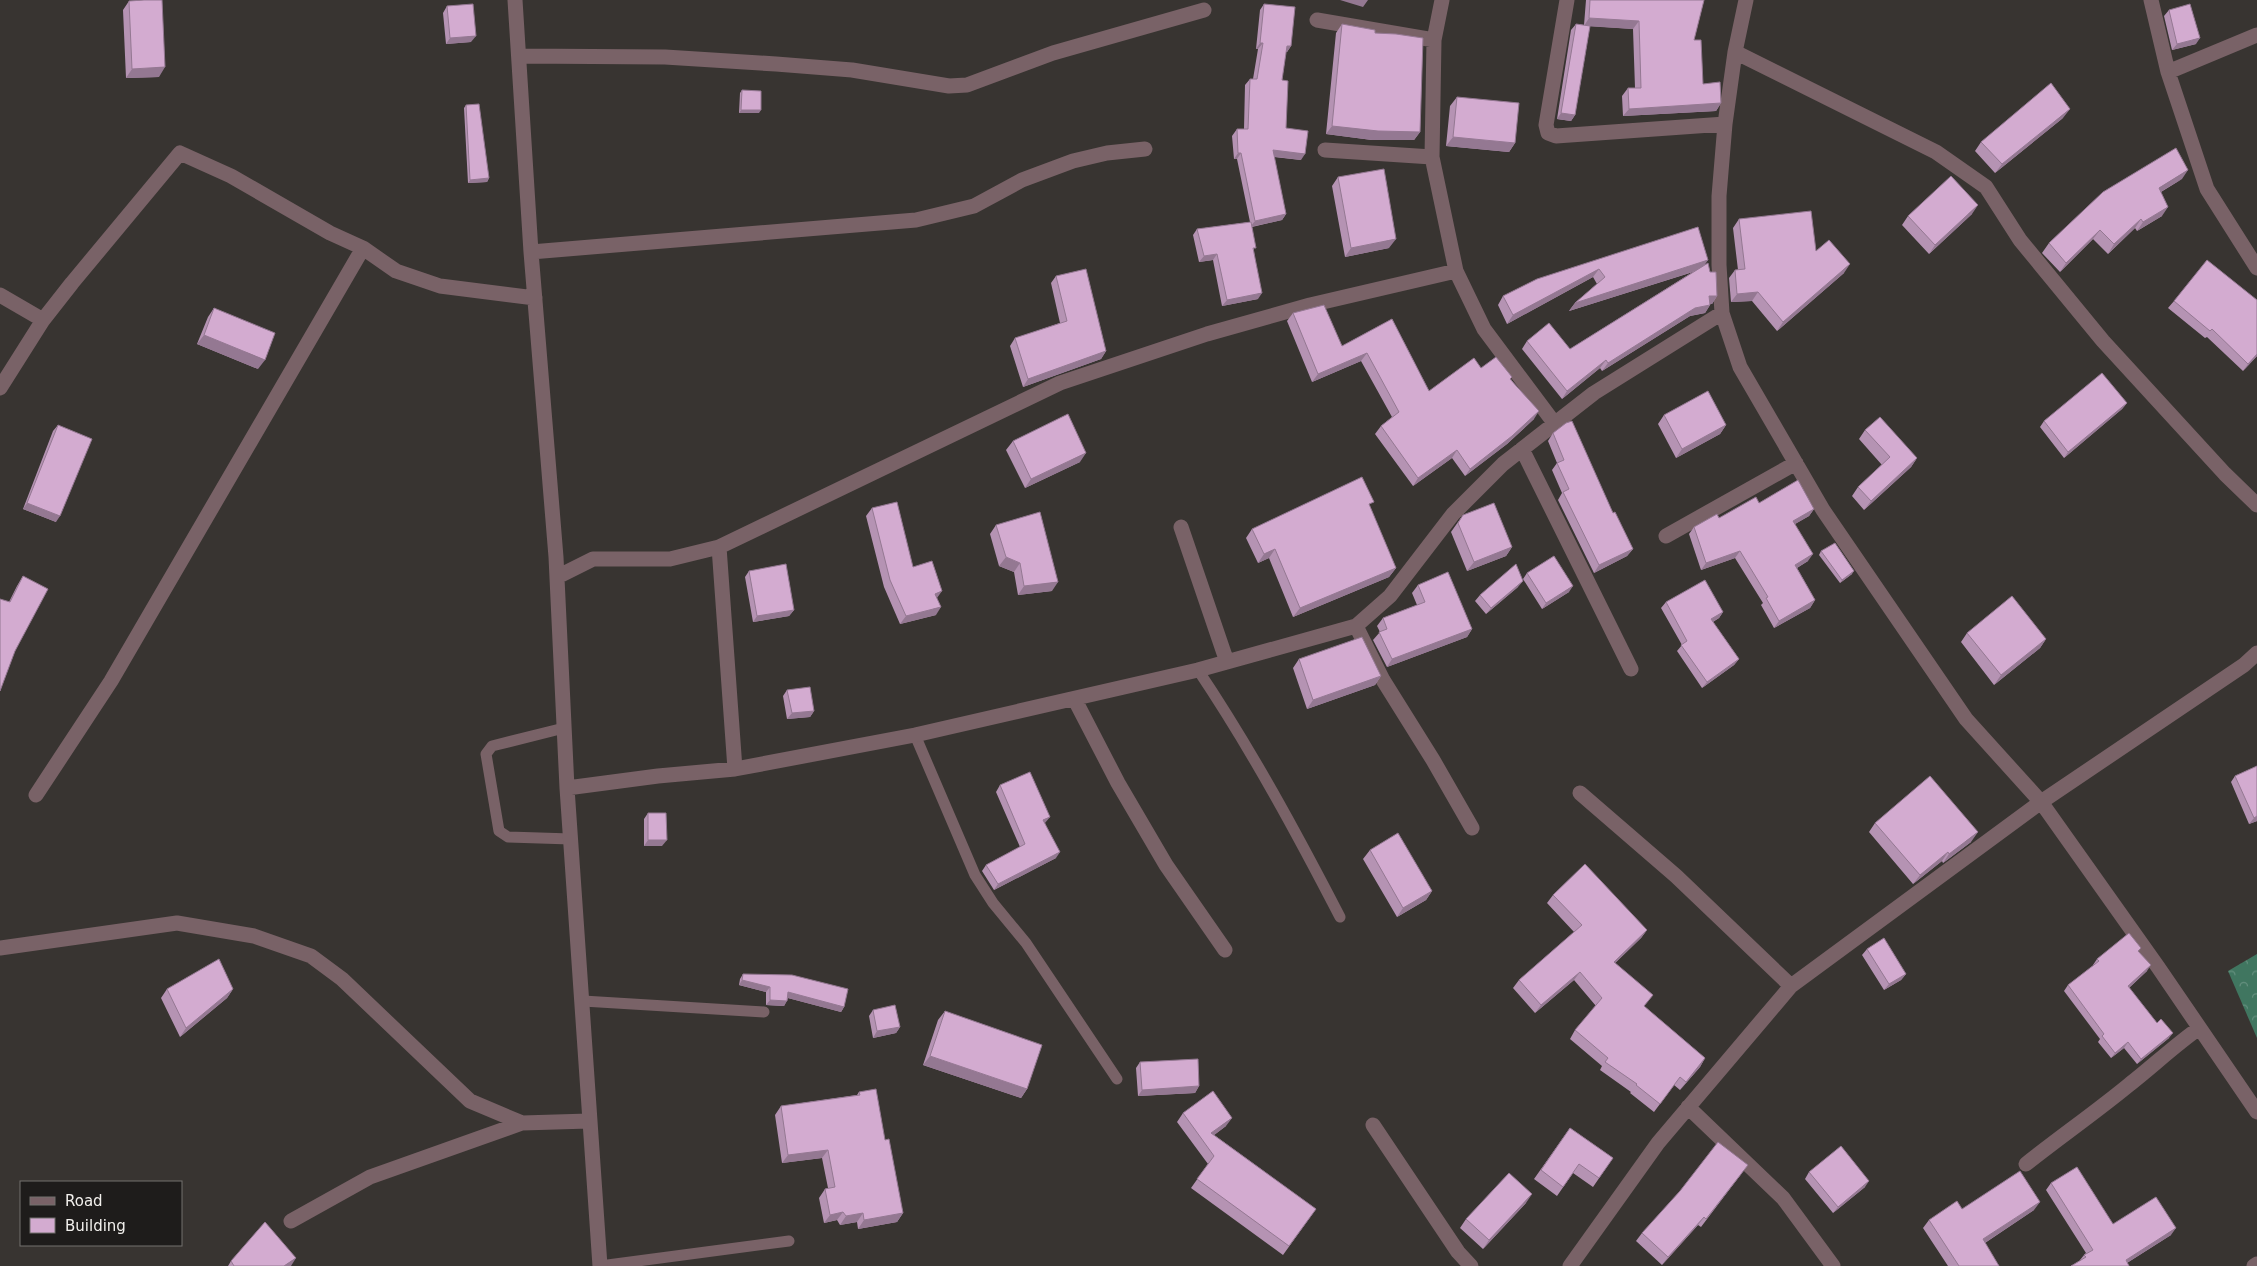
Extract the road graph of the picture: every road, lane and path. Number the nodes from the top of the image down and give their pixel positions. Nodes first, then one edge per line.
1 (515, 0) edge
2 (1442, 0) edge
3 (1567, 0) edge
4 (1746, 0) edge
5 (2151, 0) edge
6 (1204, 10) dead end
7 (1317, 20) dead end
8 (2257, 35) edge
9 (1434, 40) junction
10 (1735, 52) junction
11 (519, 56) junction
12 (2168, 72) junction
13 (1725, 124) junction
14 (1145, 149) dead end
15 (1325, 150) dead end
16 (1432, 157) junction
17 (363, 248) junction
18 (532, 252) junction
19 (2257, 268) edge
20 (1456, 271) junction
21 (0, 295) edge
22 (535, 298) junction
23 (1722, 313) junction
24 (43, 320) junction
25 (0, 388) edge
26 (1555, 424) junction
27 (1522, 450) junction
28 (1796, 463) junction
29 (2257, 506) edge
30 (1181, 527) dead end
31 (1666, 536) dead end
32 (719, 547) junction
33 (557, 577) junction
34 (1356, 626) junction
35 (2257, 653) edge
36 (1227, 662) junction
37 (1631, 669) dead end
38 (1198, 670) junction
39 (1075, 700) junction
40 (564, 728) junction
41 (915, 735) junction
42 (735, 769) junction
43 (567, 788) junction
44 (1580, 793) dead end
45 (36, 795) dead end
46 (2041, 802) junction
47 (1472, 828) dead end
48 (571, 839) junction
49 (1340, 916) dead end
50 (0, 948) edge
51 (1225, 950) dead end
52 (1791, 986) junction
53 (583, 1000) junction
54 (764, 1012) dead end
55 (2198, 1029) junction
56 (1117, 1079) dead end
57 (1688, 1107) junction
58 (2257, 1112) edge
59 (589, 1121) junction
60 (522, 1123) junction
61 (1373, 1125) dead end
62 (2026, 1164) dead end
63 (291, 1221) dead end
64 (789, 1241) dead end
65 (2257, 1264) edge
66 (600, 1266) edge
67 (1471, 1266) edge
68 (1570, 1266) edge
69 (1833, 1266) edge
70 (2254, 1266) edge

1 - 11 street
2 - 9 street
3 - 13 street
4 - 10 street
5 - 12 street
6 - 11 street
7 - 9 street
8 - 12 street
9 - 16 street
10 - 13 street
10 - 29 street
11 - 18 street
12 - 19 street
13 - 23 street
14 - 18 street
15 - 16 street
16 - 20 street
17 - 22 street
17 - 24 street
17 - 45 street
18 - 22 street
20 - 26 street
20 - 32 street
21 - 24 street
22 - 33 street
23 - 26 street
23 - 28 street
24 - 25 street
26 - 27 street
27 - 34 street
27 - 37 street
28 - 31 street
28 - 46 street
30 - 36 street
32 - 33 street
32 - 42 street
33 - 40 street
34 - 36 street
34 - 47 street
35 - 46 street
36 - 38 street
38 - 39 street
38 - 49 lane
39 - 41 street
39 - 51 street
40 - 43 street
40 - 48 lane
41 - 42 street
41 - 56 lane
42 - 43 street
43 - 48 street
44 - 52 street
46 - 52 street
46 - 55 street
48 - 53 street
50 - 60 street
52 - 57 street
53 - 54 lane
53 - 59 street
55 - 58 street
55 - 62 street
57 - 68 street
57 - 69 street
59 - 60 street
59 - 66 street
60 - 63 street
61 - 67 street
64 - 66 lane
65 - 70 street

